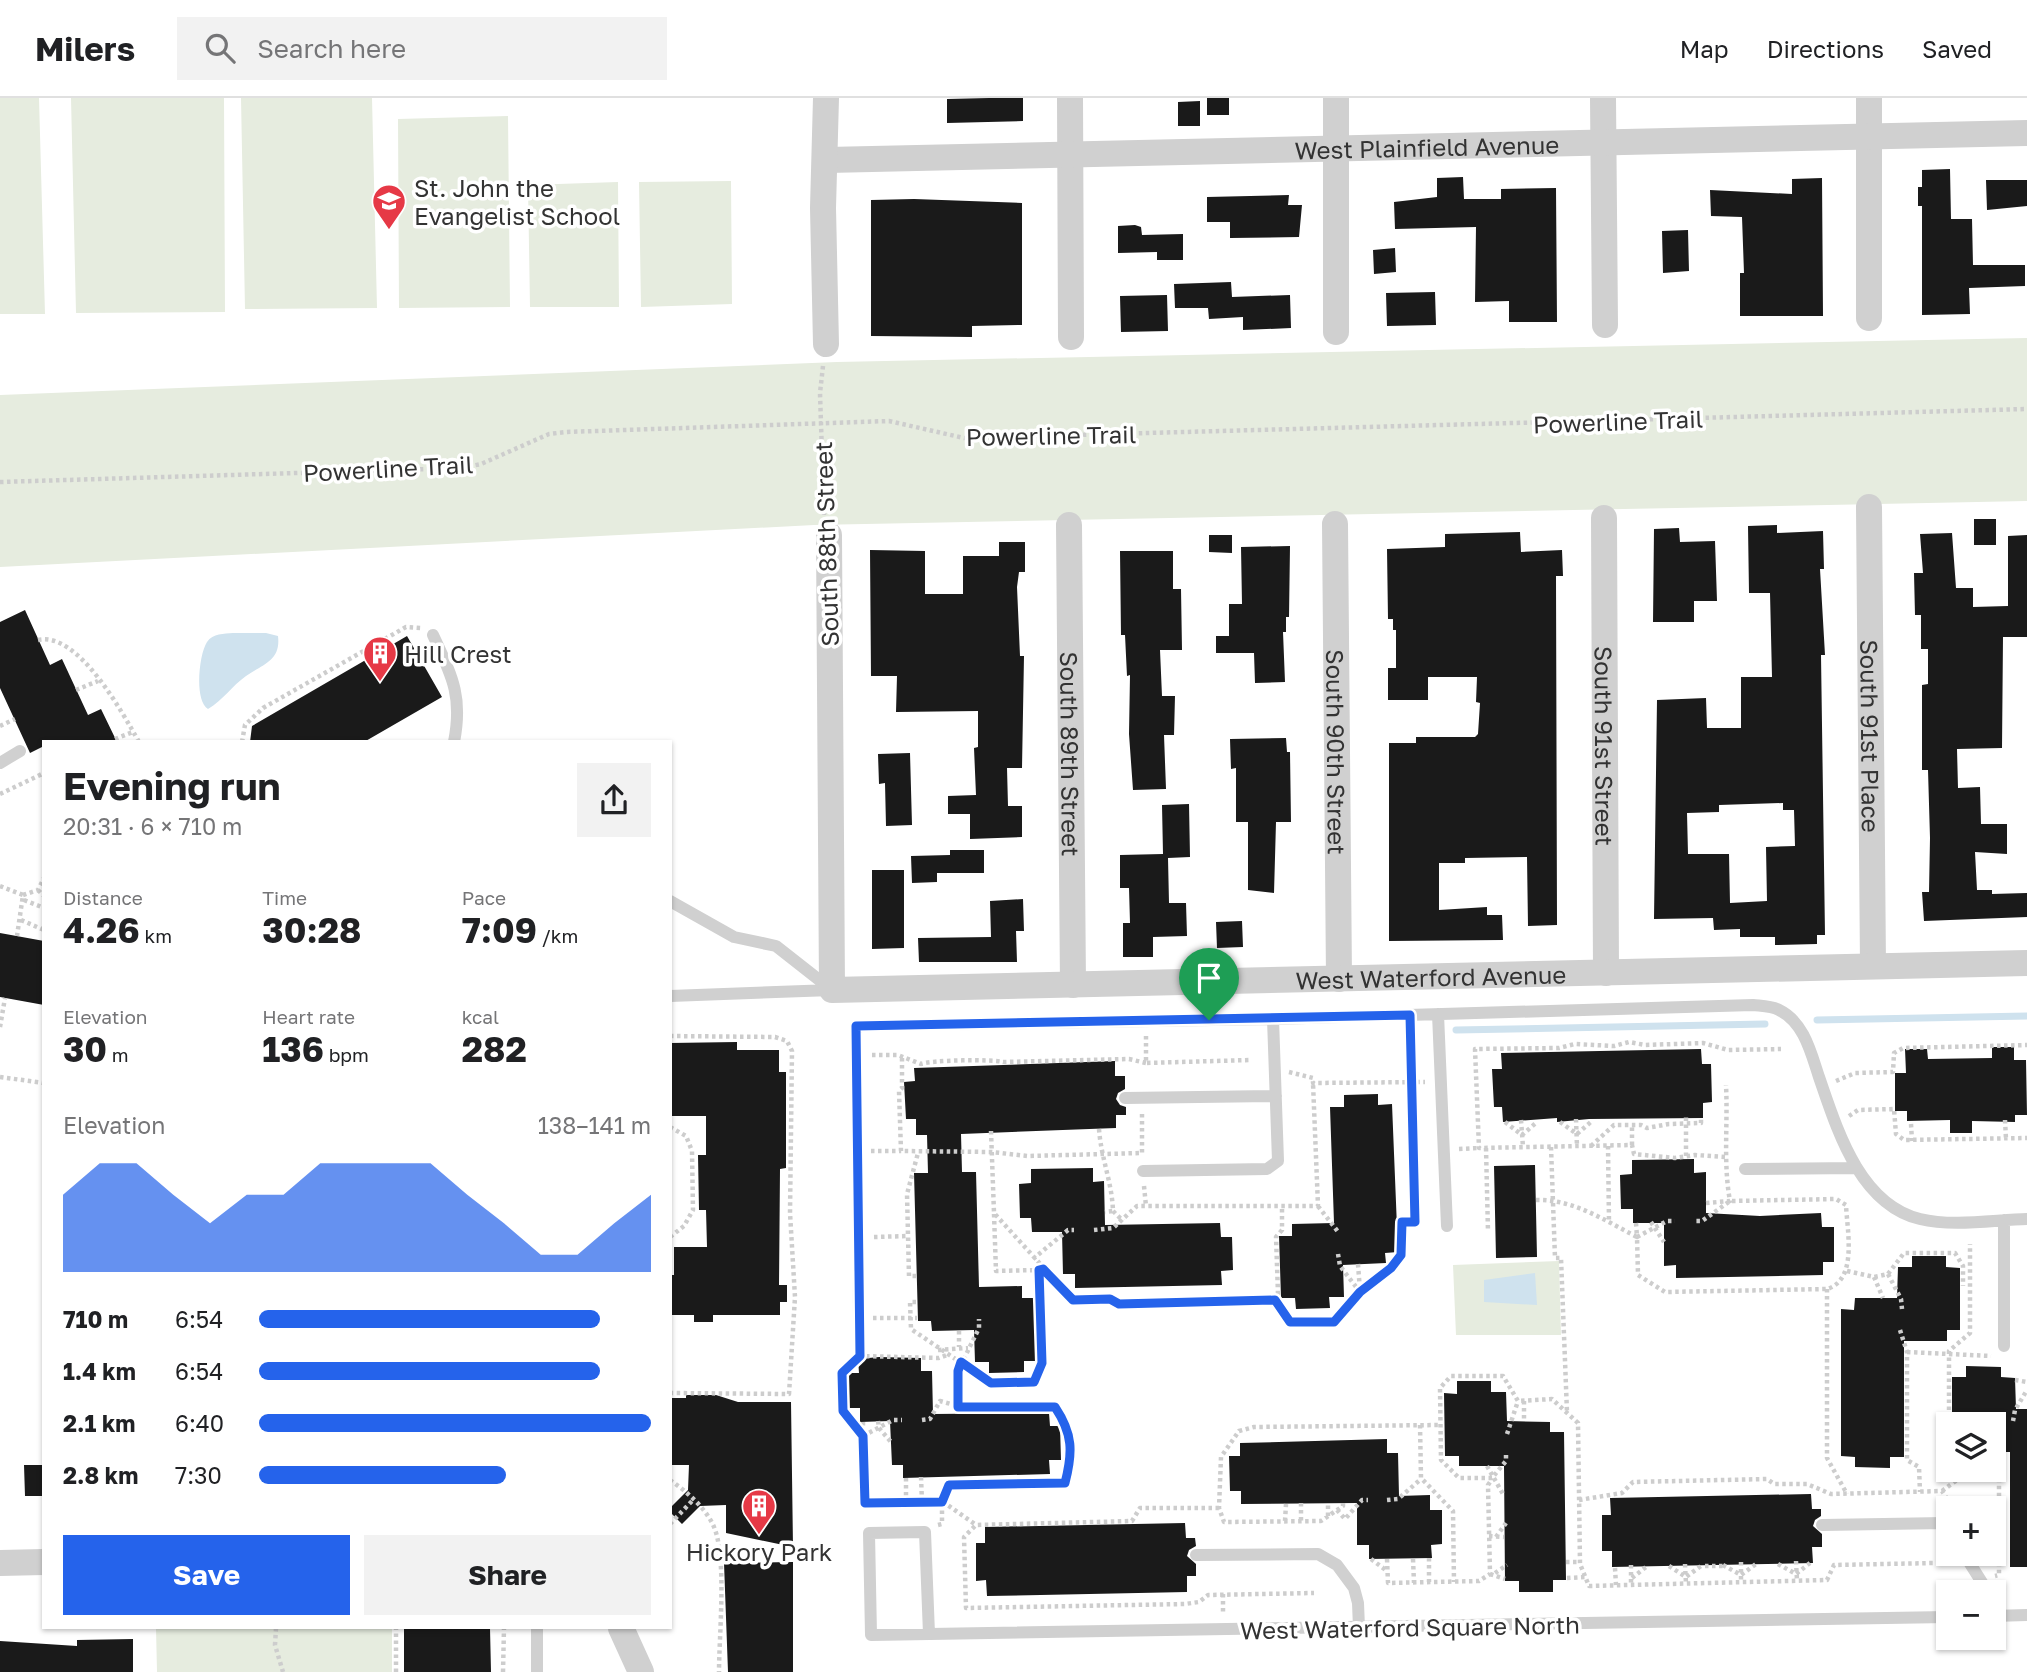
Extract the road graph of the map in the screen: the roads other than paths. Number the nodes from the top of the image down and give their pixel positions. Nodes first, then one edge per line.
1 (826, 98) edge
2 (1070, 98) edge
3 (1336, 98) edge
4 (1603, 98) edge
5 (1869, 98) edge
6 (2027, 133) edge
7 (1869, 137) junction
8 (1603, 143) junction
9 (1336, 148) junction
10 (1070, 154) junction
11 (827, 160) junction
12 (1869, 318) dead end
13 (1605, 325) dead end
14 (1336, 332) dead end
15 (1071, 337) dead end
16 (826, 344) road end
17 (1869, 506) dead end
18 (1604, 518) dead end
19 (1069, 524) dead end
20 (1335, 524) dead end
21 (829, 535) road end
22 (433, 635) road end
23 (454, 740) edge
24 (20, 751) dead end
25 (0, 763) edge
26 (672, 902) edge
27 (2027, 963) edge
28 (1873, 966) junction
29 (1606, 973) junction
30 (1339, 979) junction
31 (1073, 985) junction
32 (832, 990) junction
33 (672, 996) edge
34 (1438, 1014) junction
35 (1273, 1019) junction
36 (1276, 1096) junction
37 (1125, 1098) dead end
38 (1857, 1168) junction
39 (1745, 1169) dead end
40 (1143, 1171) dead end
41 (2027, 1219) edge
42 (2004, 1220) junction
43 (1447, 1226) dead end
44 (859, 1318) road end
45 (2001, 1351) road end
46 (1936, 1523) edge
47 (1822, 1525) dead end
48 (1196, 1555) dead end
49 (42, 1562) edge
50 (0, 1563) edge
51 (2027, 1615) edge
52 (2006, 1616) edge
53 (1936, 1617) edge
54 (537, 1629) edge
55 (621, 1629) edge
56 (1359, 1629) junction
57 (929, 1634) junction
58 (537, 1672) edge
59 (641, 1672) edge

1 - 11 street
2 - 10 street
3 - 9 street
4 - 8 street
5 - 7 street
6 - 7 street, West Plainfield Avenue
7 - 8 street, West Plainfield Avenue
7 - 12 street
8 - 9 street, West Plainfield Avenue
8 - 13 street
9 - 10 street, West Plainfield Avenue
9 - 14 street
10 - 11 street, West Plainfield Avenue
10 - 15 street
11 - 16 street
17 - 28 street, South 91st Place
18 - 29 street, South 91st Street
19 - 31 street, South 89th Street
20 - 30 street, South 90th Street
21 - 32 street, South 88th Street
22 - 23 lane
24 - 25 lane
26 - 32 lane
27 - 28 street, West Waterford Avenue
28 - 29 street, West Waterford Avenue
29 - 30 street, West Waterford Avenue
30 - 31 street, West Waterford Avenue
31 - 32 street, West Waterford Avenue
32 - 33 lane
34 - 35 lane
34 - 38 lane
34 - 43 lane
35 - 36 lane
35 - 44 lane
36 - 37 lane
36 - 40 lane
38 - 39 lane
38 - 42 lane
41 - 42 lane
42 - 45 lane
46 - 47 lane
48 - 56 lane
49 - 50 street
51 - 52 lane
53 - 56 lane, West Waterford Square North
54 - 58 lane
55 - 59 street
56 - 57 lane, West Waterford Square North
57 - 57 lane, West Waterford Square North

